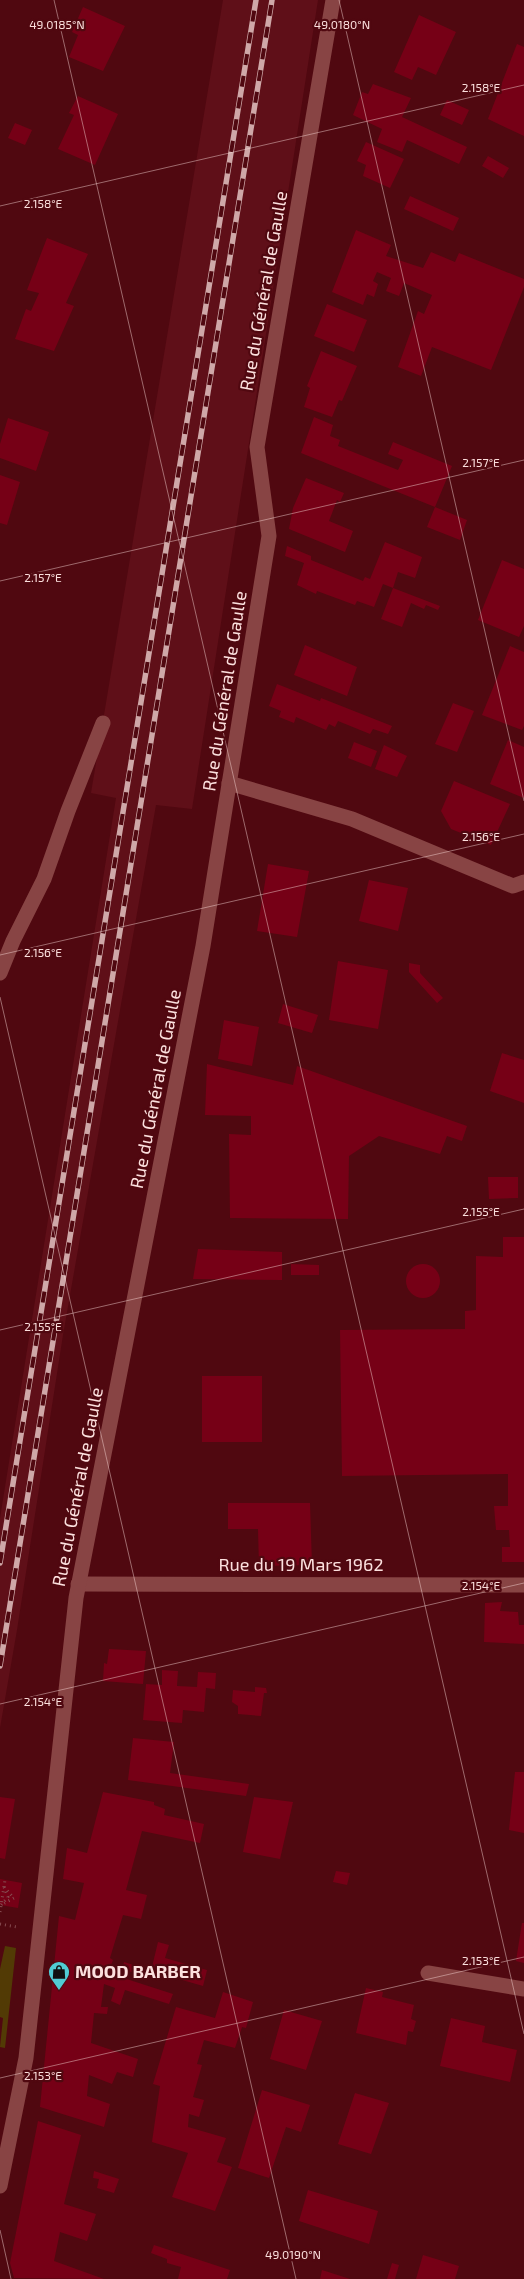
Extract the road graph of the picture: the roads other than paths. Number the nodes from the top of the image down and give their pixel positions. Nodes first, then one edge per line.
1 (333, 0) edge
2 (104, 723) dead end
3 (229, 783) junction
4 (524, 882) edge
5 (0, 973) edge
6 (78, 1584) junction
7 (524, 1585) edge
8 (428, 1973) dead end
9 (524, 1989) edge
10 (0, 2186) edge

1 - 3 street, Rue du Général de Gaulle
2 - 5 street
3 - 4 street
3 - 6 street, Rue du Général de Gaulle
6 - 7 street, Rue du 19 Mars 1962
6 - 10 street, Rue du Général de Gaulle
8 - 9 street

